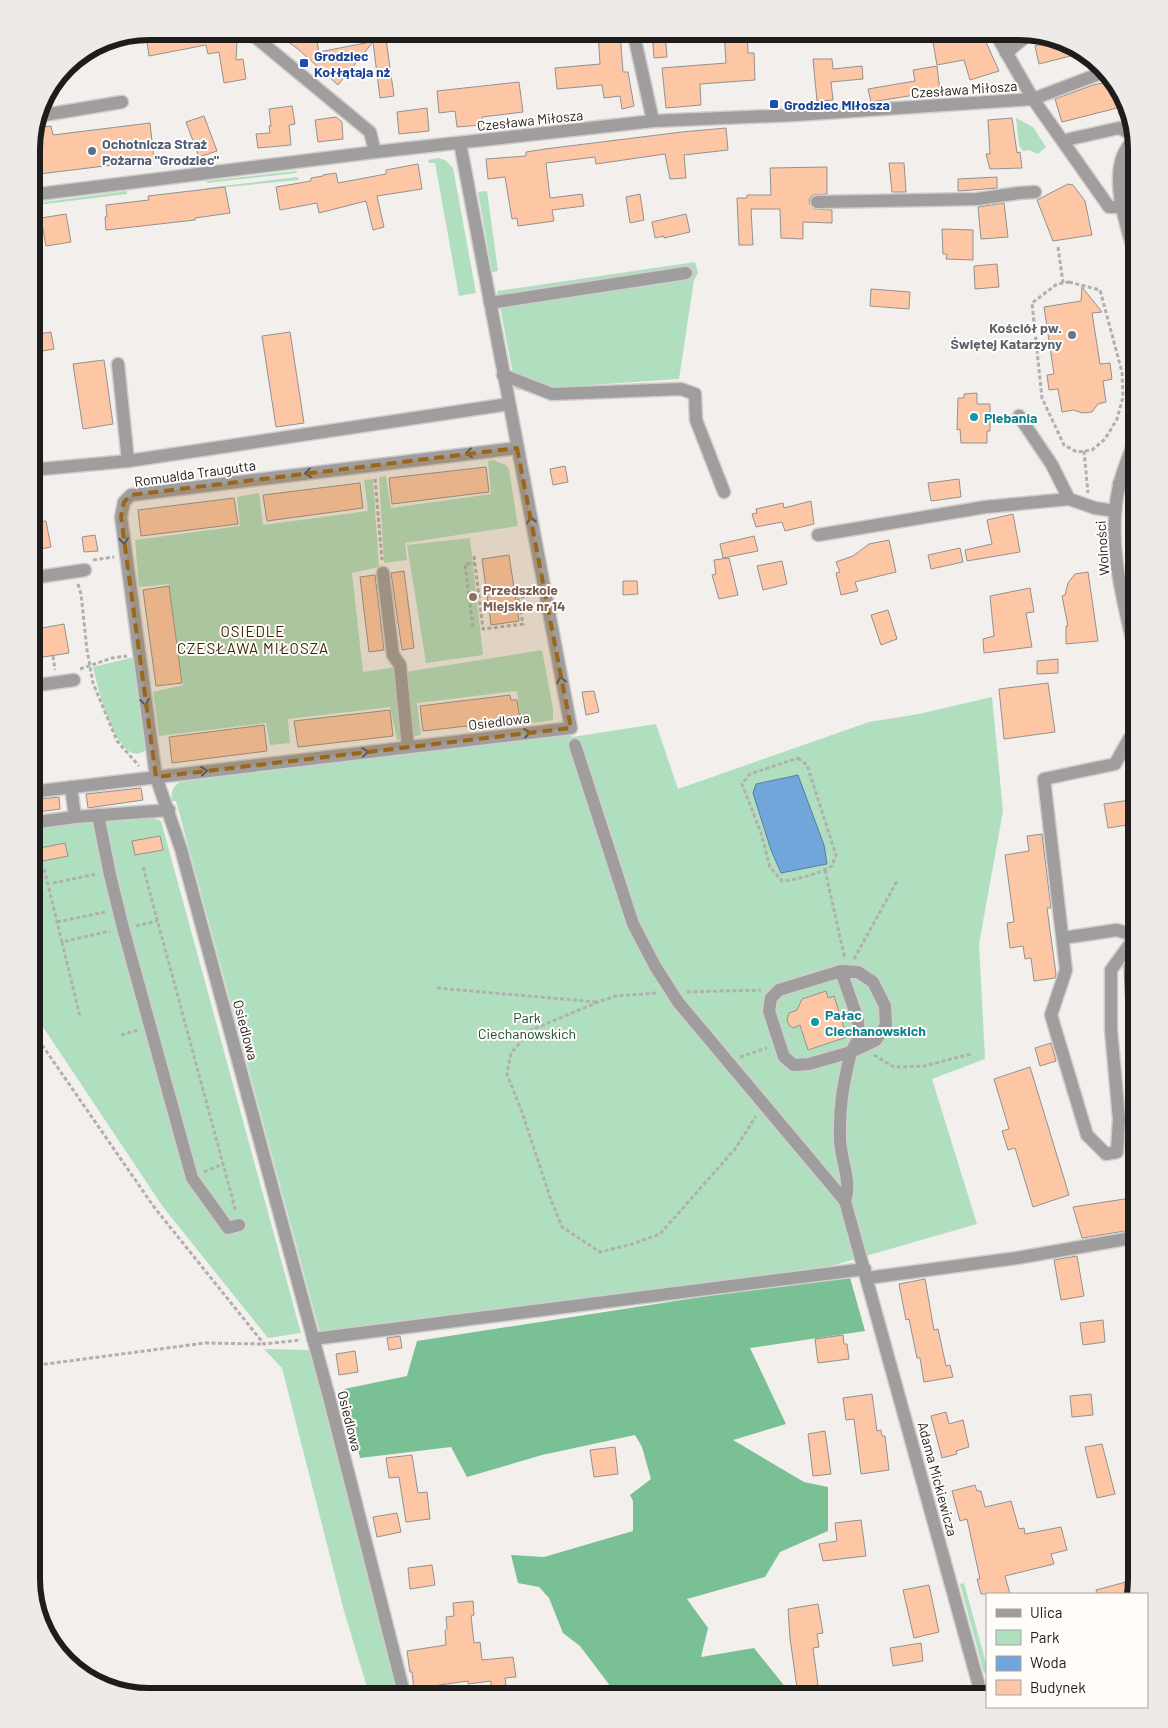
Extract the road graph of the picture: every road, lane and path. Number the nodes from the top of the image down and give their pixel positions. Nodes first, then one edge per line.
1 (259, 40) edge
2 (635, 40) edge
3 (999, 40) edge
4 (1022, 40) edge
5 (1006, 53) junction
6 (1098, 74) edge
7 (1033, 99) junction
8 (122, 102) dead end
9 (46, 115) edge
10 (653, 121) junction
11 (1126, 132) edge
12 (460, 143) junction
13 (1064, 143) junction
14 (1128, 146) edge
15 (376, 152) junction
16 (1035, 192) dead end
17 (40, 194) edge
18 (817, 202) dead end
19 (1122, 207) junction
20 (1128, 229) edge
21 (1058, 247) dead end
22 (686, 273) dead end
23 (1063, 283) junction
24 (490, 303) junction
25 (118, 364) dead end
26 (504, 375) junction
27 (508, 404) junction
28 (1019, 416) dead end
29 (518, 448) junction
30 (1084, 451) junction
31 (1128, 460) edge
32 (128, 461) junction
33 (40, 469) edge
34 (375, 473) dead end
35 (1119, 484) junction
36 (1128, 484) edge
37 (724, 492) dead end
38 (1089, 496) dead end
39 (1069, 500) junction
40 (1115, 511) junction
41 (818, 535) dead end
42 (474, 556) dead end
43 (475, 563) junction
44 (80, 571) joint
45 (383, 573) joint
46 (40, 574) edge
47 (536, 595) dead end
48 (1128, 616) edge
49 (473, 627) dead end
50 (53, 656) dead end
51 (125, 656) dead end
52 (112, 658) dead end
53 (56, 675) dead end
54 (74, 680) dead end
55 (40, 685) edge
56 (1128, 741) edge
57 (575, 745) dead end
58 (408, 747) junction
59 (152, 777) junction
60 (71, 787) junction
61 (40, 791) edge
62 (169, 810) junction
63 (98, 815) junction
64 (75, 817) junction
65 (40, 822) edge
66 (143, 867) dead end
67 (44, 869) dead end
68 (825, 870) junction
69 (109, 872) junction
70 (898, 878) dead end
71 (53, 883) dead end
72 (118, 909) junction
73 (157, 921) junction
74 (57, 922) junction
75 (123, 928) junction
76 (1128, 933) edge
77 (1063, 938) junction
78 (62, 942) junction
79 (1128, 947) edge
80 (844, 971) junction
81 (438, 988) dead end
82 (779, 990) junction
83 (672, 992) junction
84 (598, 1002) junction
85 (80, 1017) dead end
86 (40, 1042) edge
87 (779, 1044) junction
88 (851, 1052) junction
89 (971, 1054) dead end
90 (728, 1062) junction
91 (763, 1105) junction
92 (222, 1164) junction
93 (192, 1178) junction
94 (845, 1201) junction
95 (239, 1225) joint
96 (1128, 1239) edge
97 (866, 1273) junction
98 (313, 1339) junction
99 (264, 1344) junction
100 (40, 1365) edge
101 (403, 1688) edge
102 (980, 1688) edge

1 - 15 street
2 - 10 street
3 - 5 street
4 - 5 street
5 - 7 street
6 - 7 street, Czesława Miłosza
7 - 10 street, Czesława Miłosza
7 - 13 street
8 - 9 street
10 - 12 street, Czesława Miłosza
11 - 13 street
12 - 15 street, Czesława Miłosza
12 - 24 street
13 - 19 street
14 - 19 street
15 - 17 street, Czesława Miłosza
16 - 18 street
19 - 20 street
21 - 23 path
22 - 24 street
23 - 30 path
23 - 30 path
24 - 26 street
25 - 32 street
26 - 27 street
26 - 37 street
27 - 29 street
27 - 32 street
28 - 39 street
58 -> 29 street, Osiedlowa
29 -> 59 street, Romualda Traugutta
30 - 38 path
31 - 35 street, Wolności
32 - 33 street
34 - 45 path
35 - 36 street
35 - 40 street, Wolności
39 - 40 street
39 - 41 street
40 - 48 street, Wolności
42 - 43 path
43 - 47 path
43 - 49 path
44 - 46 street
44 - 59 path
45 - 58 street
50 - 53 path
51 - 52 path
54 - 55 street
56 - 77 street
57 - 83 street
59 -> 58 street, Osiedlowa
59 - 60 street
59 - 62 street, Osiedlowa
60 - 61 street
60 - 64 street
62 - 63 street
62 - 98 street, Osiedlowa
63 - 64 street
63 - 69 street
64 - 65 street
66 - 73 path
67 - 74 path
68 - 68 path
68 - 80 path
69 - 71 path
69 - 72 street
70 - 80 path
72 - 74 path
72 - 75 street
73 - 75 path
73 - 92 path
74 - 78 path
75 - 78 path
75 - 93 street
76 - 77 street
77 - 79 street
78 - 85 path
80 - 82 street
80 - 88 street
80 - 88 street
81 - 84 path
82 - 83 path
82 - 87 street
83 - 84 path
83 - 90 street
84 - 91 path
86 - 99 path
87 - 88 street
87 - 90 path
88 - 89 path
88 - 94 street
90 - 91 street
91 - 94 street
92 - 93 path
92 - 95 path
93 - 95 street
94 - 97 street, Adama Mickiewicza
96 - 97 street
97 - 98 street
97 - 102 street, Adama Mickiewicza
98 - 99 path
98 - 101 street, Osiedlowa
99 - 100 path

